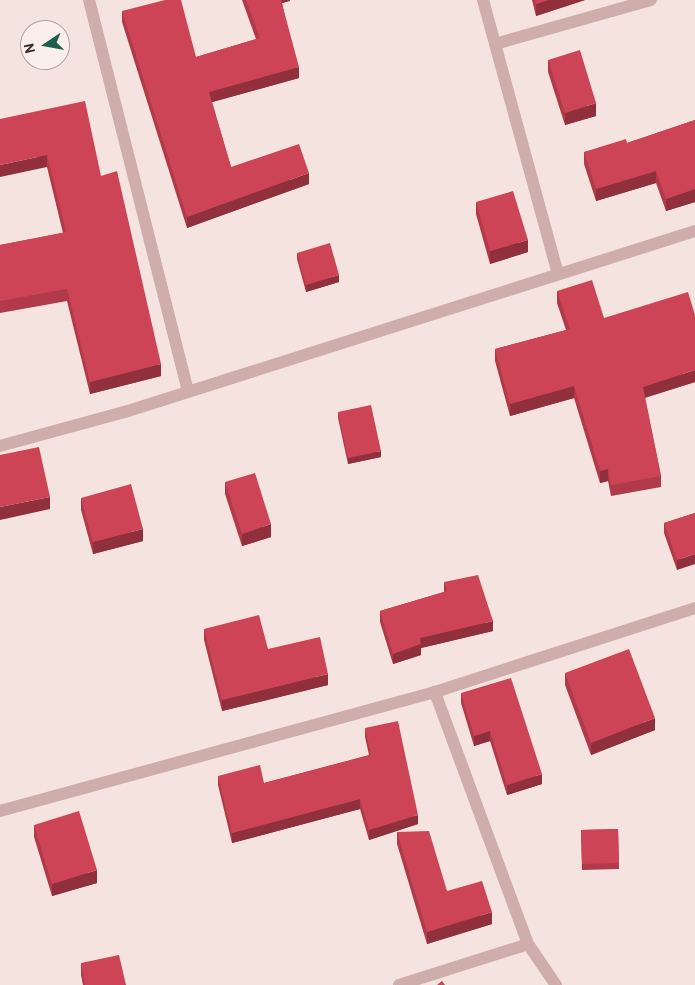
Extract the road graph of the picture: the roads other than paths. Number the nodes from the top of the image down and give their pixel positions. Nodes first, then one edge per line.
1 (89, 0) edge
2 (483, 0) edge
3 (651, 0) edge
4 (495, 44) junction
5 (695, 231) edge
6 (558, 274) junction
7 (188, 392) junction
8 (0, 446) edge
9 (695, 608) edge
10 (435, 692) junction
11 (0, 812) edge
12 (528, 944) junction
13 (399, 985) edge
14 (556, 985) edge

1 - 7 street
2 - 4 street
3 - 4 street
4 - 6 street
5 - 6 street
6 - 7 street
7 - 8 street
9 - 10 street
10 - 11 street
10 - 12 street
12 - 13 street
12 - 14 street

